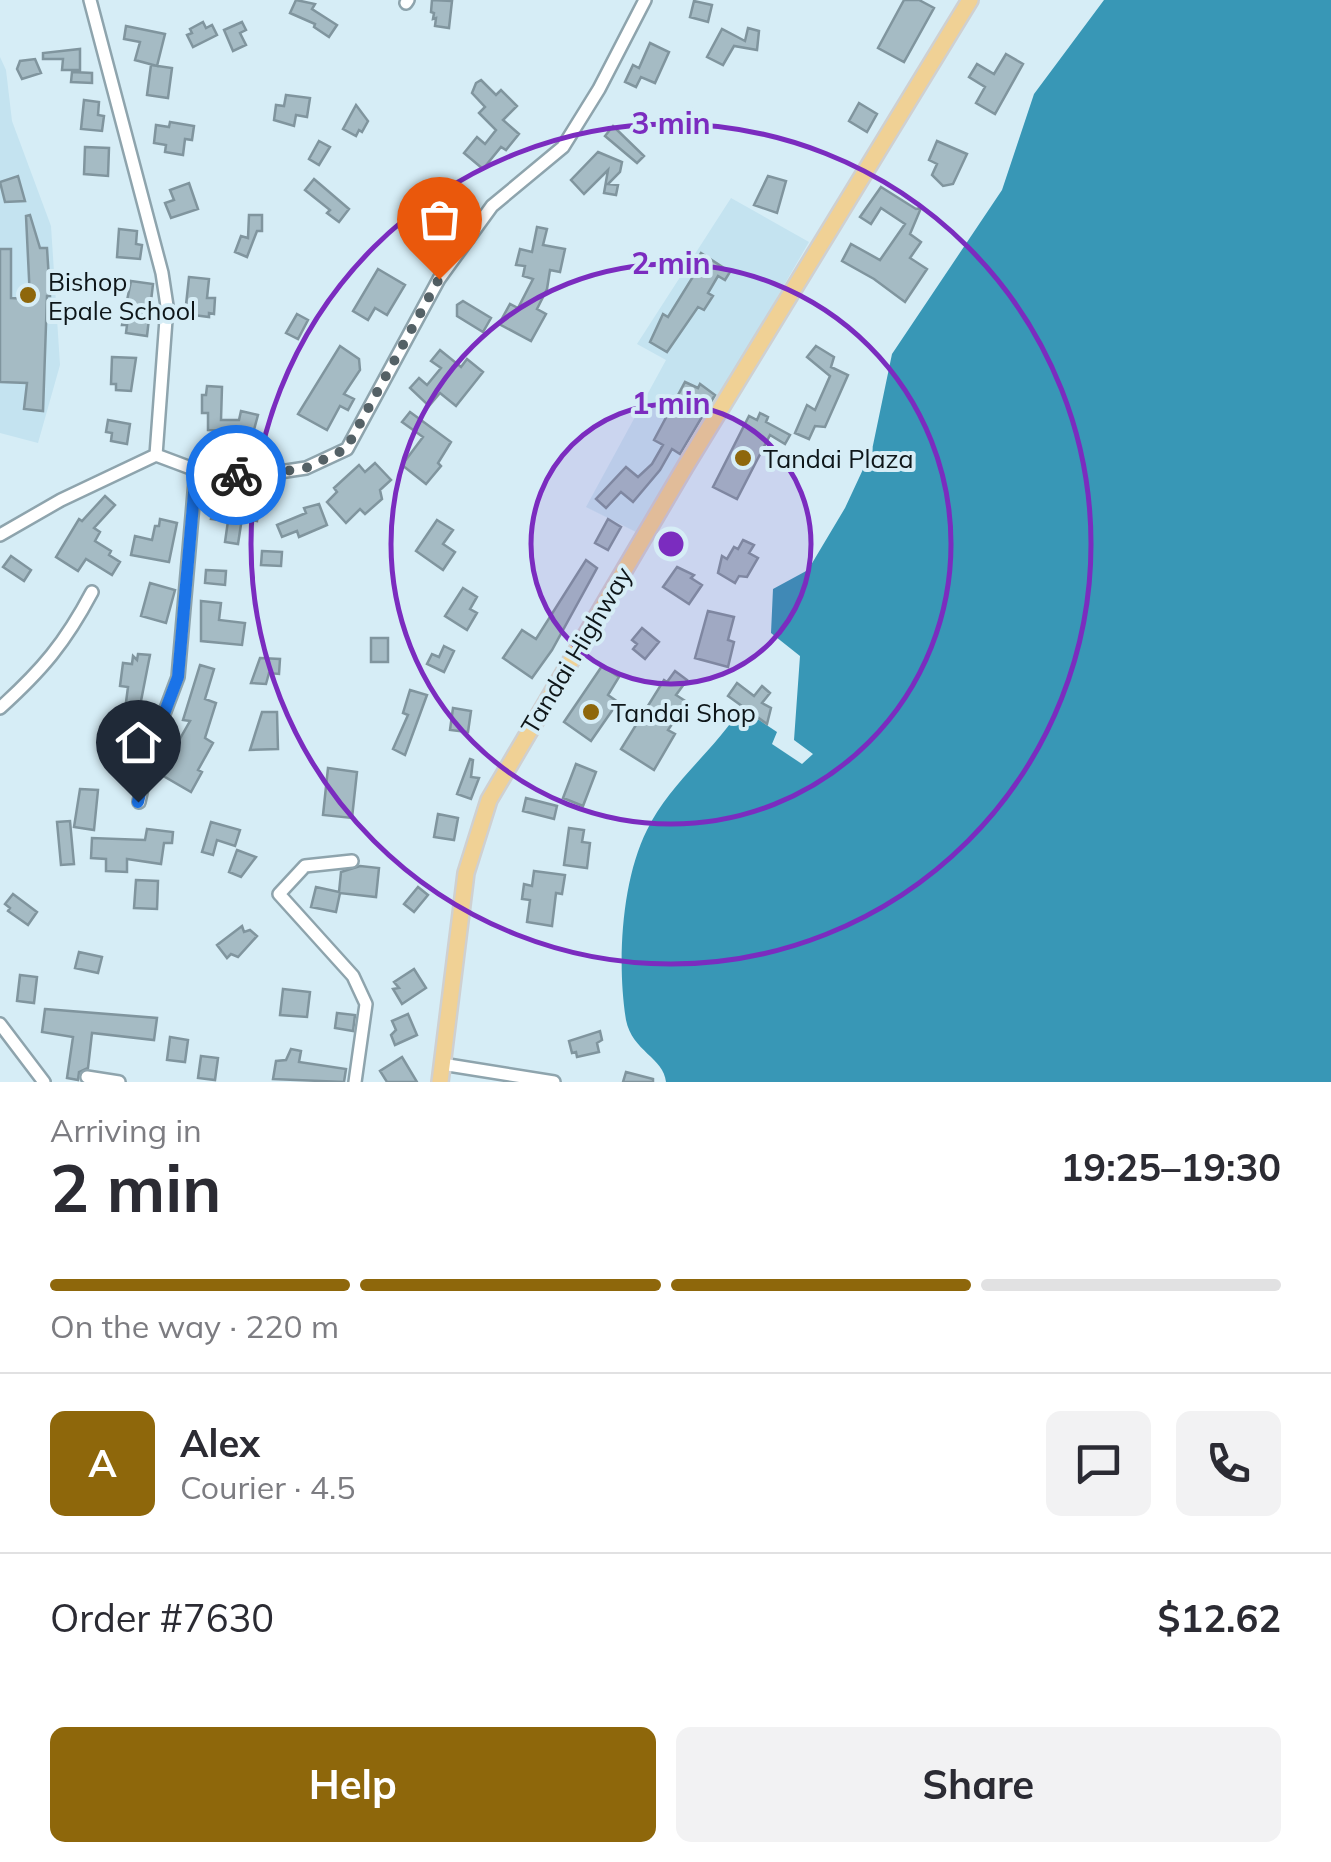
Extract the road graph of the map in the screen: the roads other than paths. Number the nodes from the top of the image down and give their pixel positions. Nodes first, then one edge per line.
1 (90, 0) edge
2 (646, 0) edge
3 (970, 0) edge
4 (156, 455) junction
5 (196, 470) junction
6 (0, 535) edge
7 (92, 592) dead end
8 (0, 708) edge
9 (138, 802) dead end
10 (352, 862) dead end
11 (0, 1024) edge
12 (442, 1064) junction
13 (87, 1077) dead end
14 (44, 1082) edge
15 (118, 1082) edge
16 (355, 1082) edge
17 (440, 1082) edge
18 (554, 1082) edge

1 - 4 street
2 - 5 street
3 - 12 main road, Tandai Highway
4 - 5 street
4 - 6 street
5 - 9 street
7 - 8 street
10 - 16 street
11 - 14 street
12 - 17 main road, Tandai Highway
12 - 18 street
13 - 15 street

